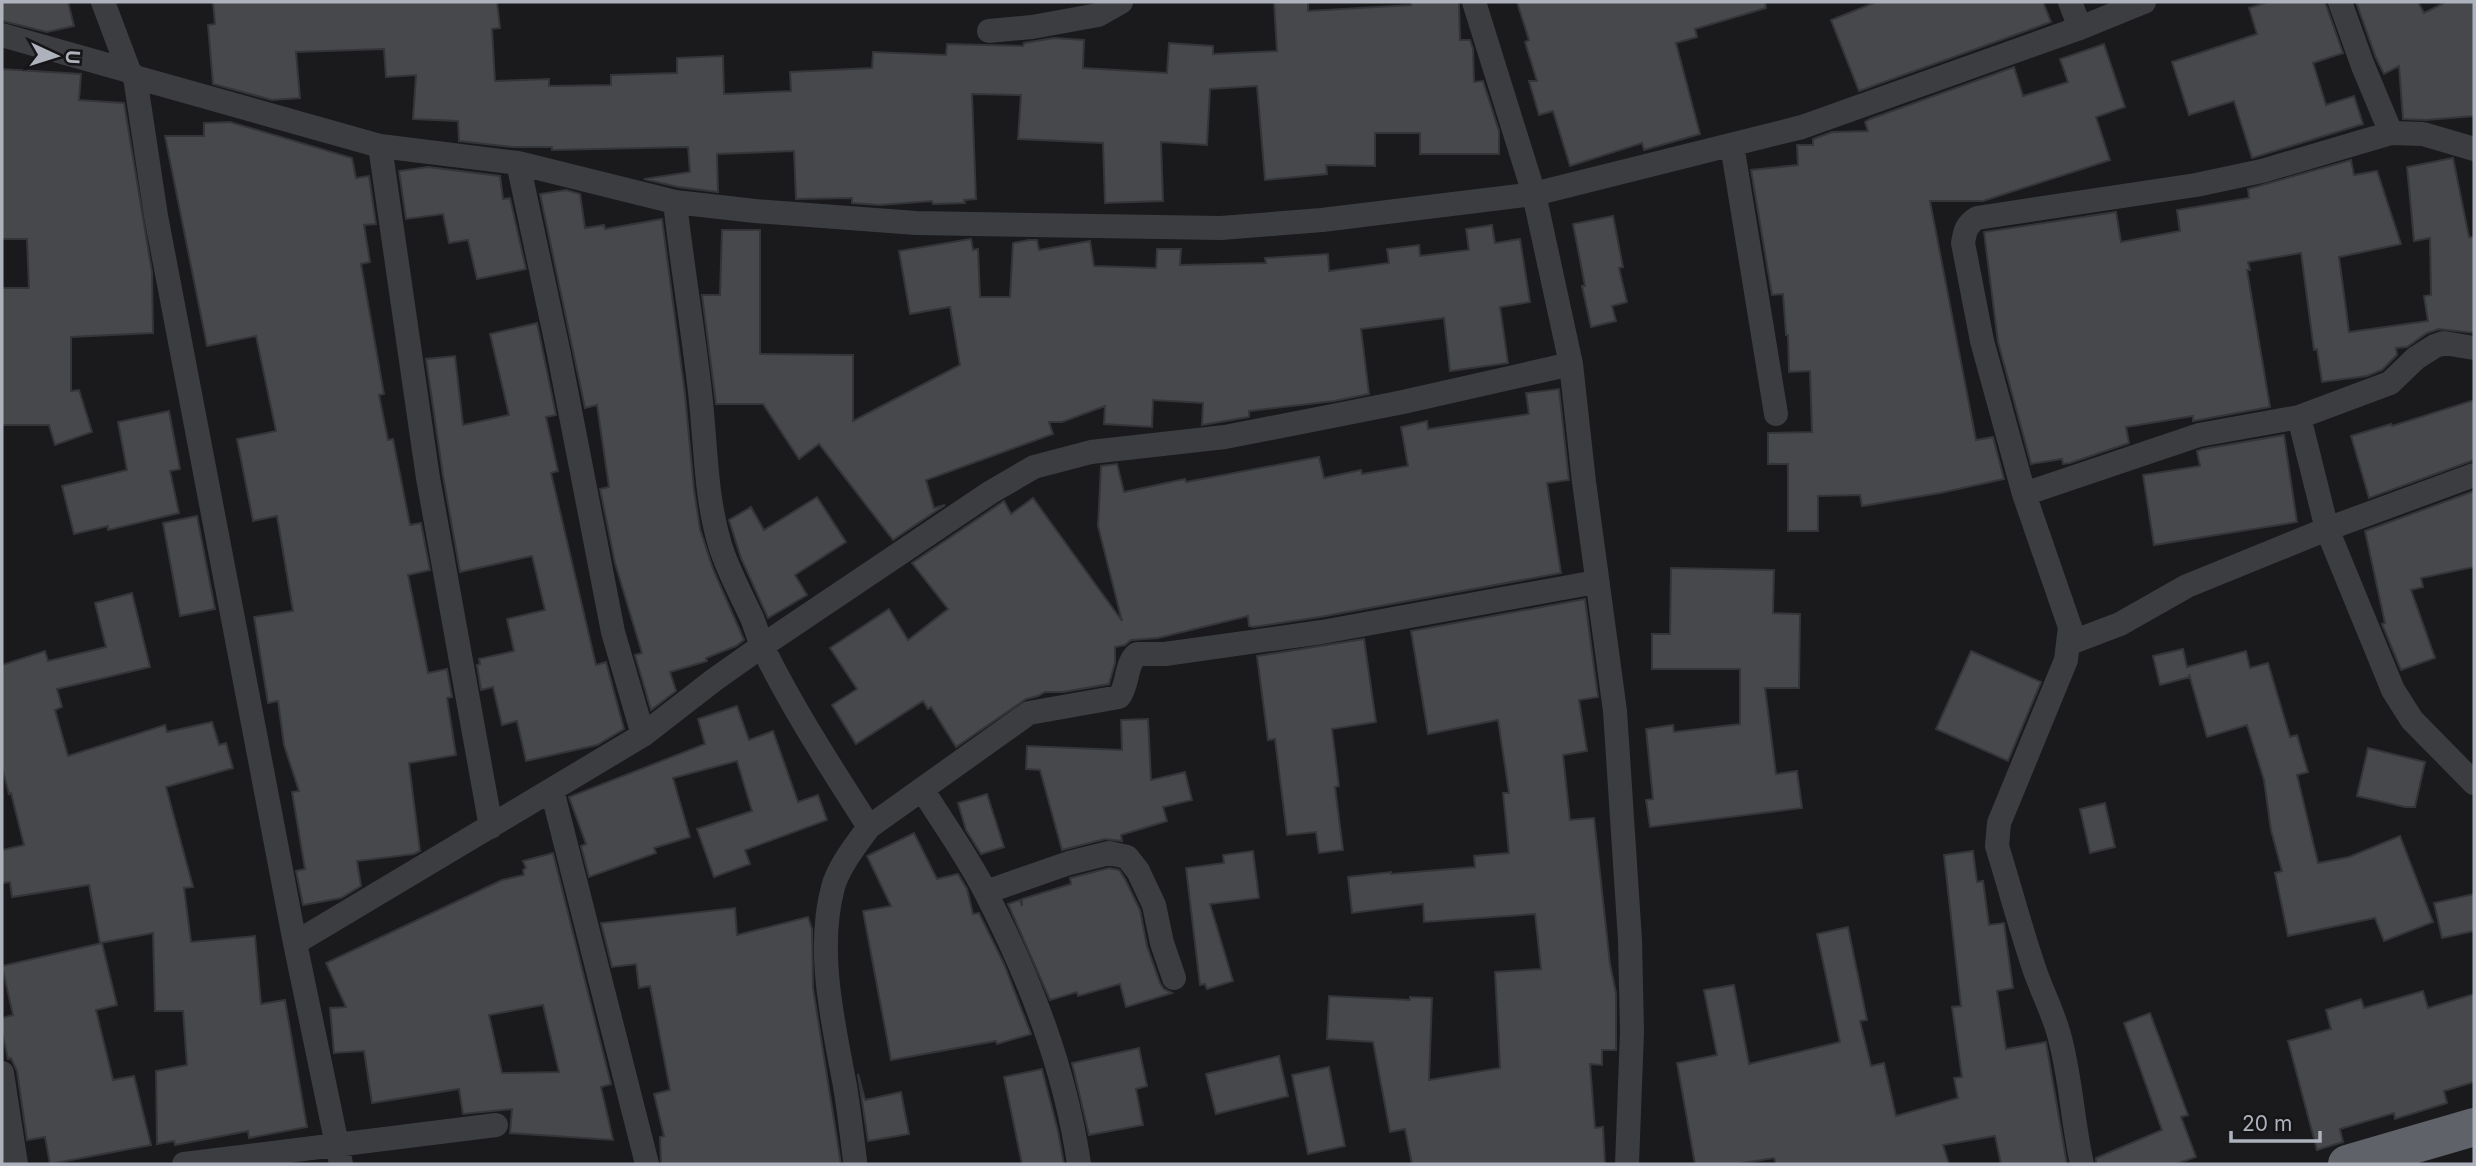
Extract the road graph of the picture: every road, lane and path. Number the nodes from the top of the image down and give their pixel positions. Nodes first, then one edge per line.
1 (103, 2) edge
2 (1121, 2) edge
3 (1474, 2) edge
4 (2070, 2) edge
5 (2144, 2) edge
6 (2340, 2) edge
7 (2080, 28) junction
8 (989, 31) dead end
9 (2, 35) edge
10 (132, 74) junction
11 (2391, 133) junction
12 (1732, 145) junction
13 (380, 146) junction
14 (2474, 149) edge
15 (518, 163) junction
16 (1534, 194) junction
17 (676, 202) junction
18 (2474, 348) edge
19 (1571, 364) junction
20 (1776, 414) dead end
21 (2300, 417) junction
22 (2474, 475) edge
23 (2024, 494) junction
24 (2327, 529) junction
25 (1596, 582) junction
26 (2070, 643) junction
27 (762, 646) junction
28 (643, 735) junction
29 (2474, 783) edge
30 (922, 789) junction
31 (552, 790) junction
32 (491, 827) junction
33 (869, 827) junction
34 (986, 892) junction
35 (295, 943) junction
36 (1174, 978) dead end
37 (2, 1073) edge
38 (496, 1125) dead end
39 (2474, 1126) edge
40 (339, 1154) edge
41 (855, 1161) dead end
42 (16, 1164) edge
43 (184, 1164) edge
44 (646, 1164) edge
45 (1079, 1164) edge
46 (1627, 1164) edge
47 (2082, 1164) edge
48 (2347, 1164) edge

1 - 10 street
2 - 8 street
3 - 16 street
4 - 7 street
5 - 7 street
6 - 11 street
7 - 12 street
9 - 10 street
10 - 13 street
10 - 35 street
11 - 14 street
11 - 23 street
12 - 16 street
12 - 20 street
13 - 15 street
13 - 32 street
15 - 17 street
15 - 28 street
16 - 17 street
16 - 19 street
17 - 27 street
18 - 21 street
19 - 25 street
19 - 27 street
21 - 23 street
21 - 24 street
22 - 24 street
23 - 26 street
24 - 26 street
24 - 29 street
25 - 30 street
25 - 46 street
26 - 47 street
27 - 28 street
27 - 33 street
28 - 31 street
30 - 33 street
30 - 34 street
31 - 32 street
31 - 44 street
32 - 35 street
33 - 41 street
34 - 36 street
34 - 45 street
35 - 40 street
37 - 42 street
38 - 40 street
39 - 48 highway
40 - 43 street

